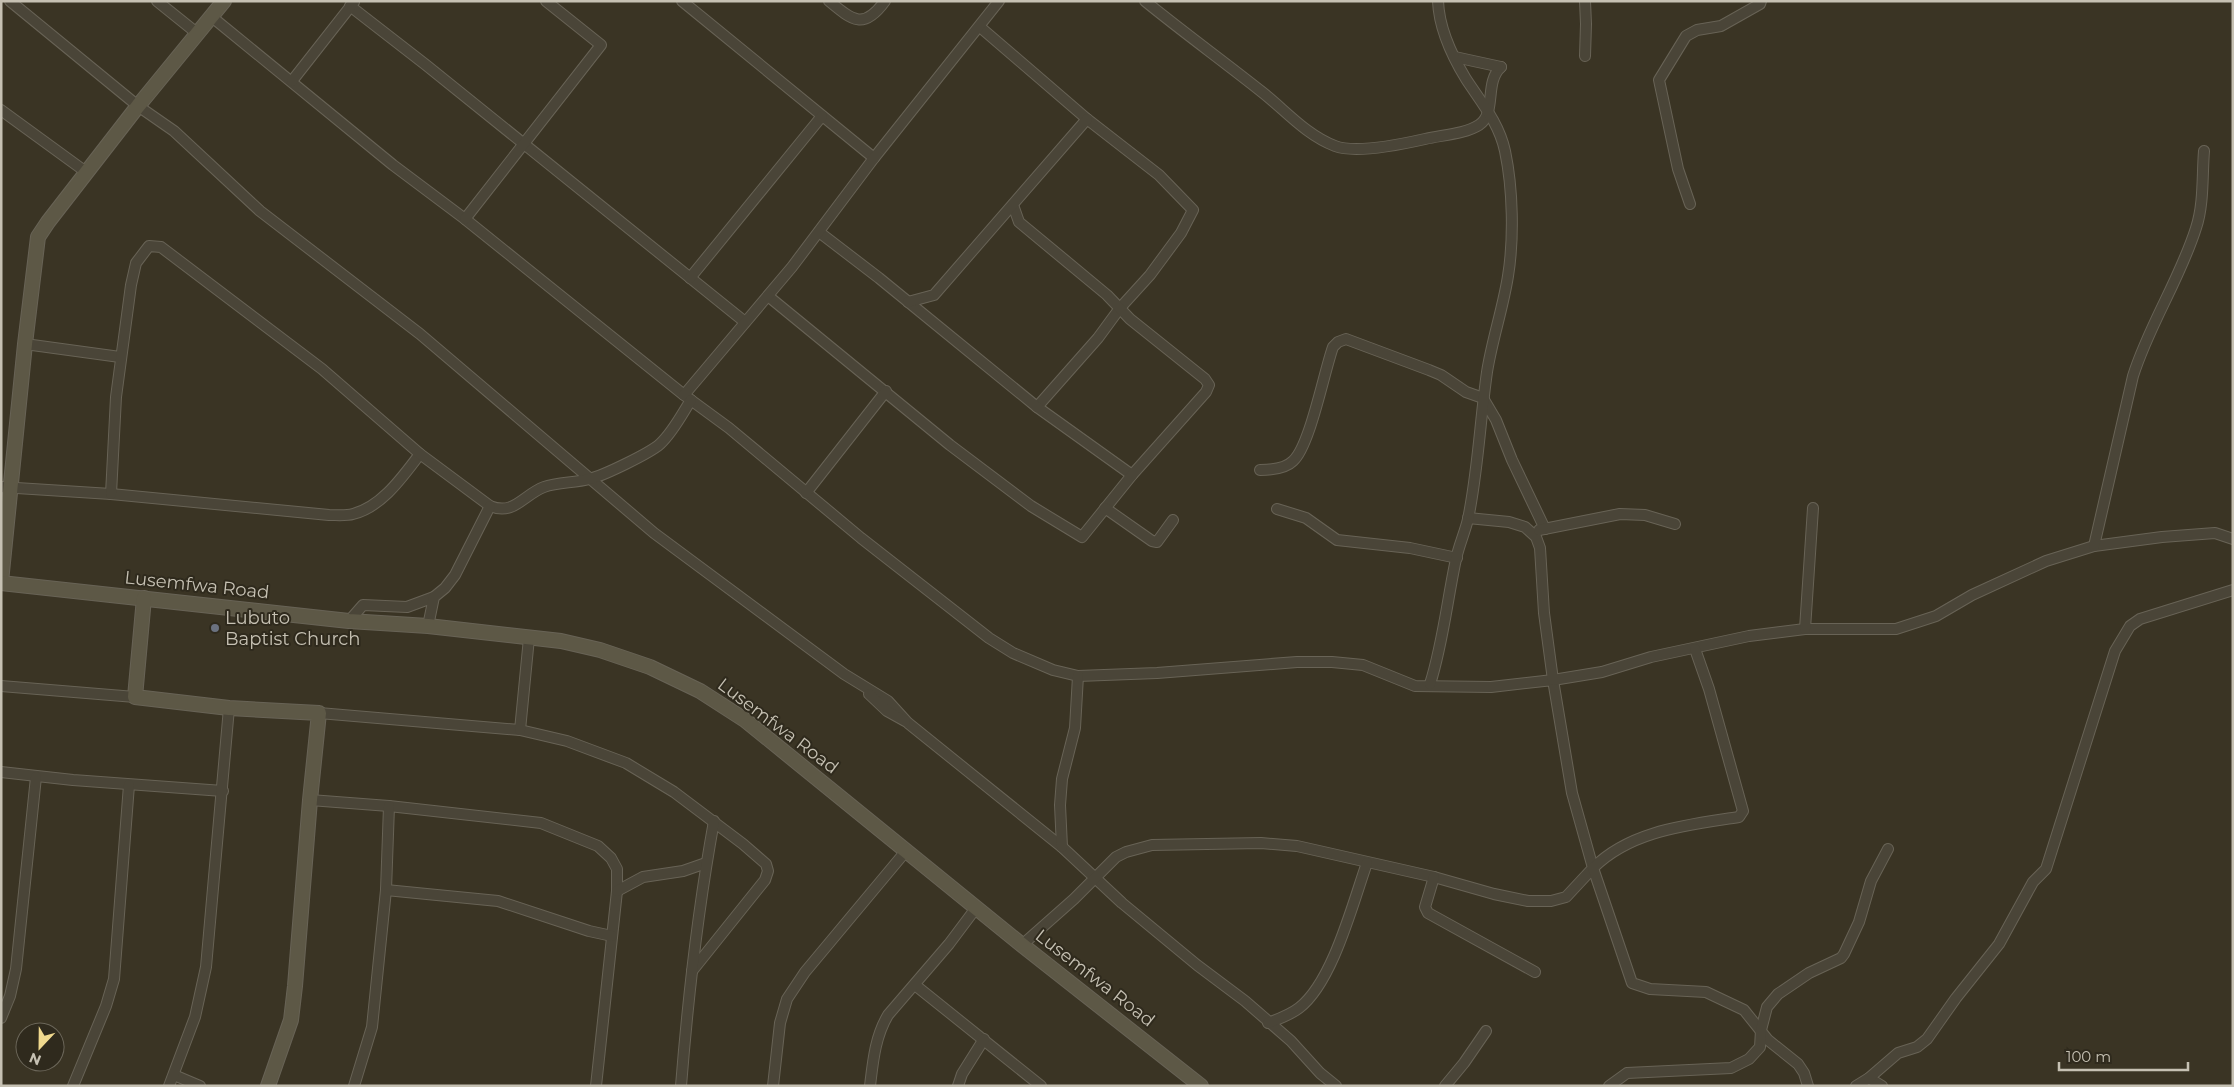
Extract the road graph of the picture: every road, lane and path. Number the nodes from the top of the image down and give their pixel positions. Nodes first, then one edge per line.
1 (10, 1) edge
2 (156, 1) edge
3 (224, 1) edge
4 (546, 1) edge
5 (682, 1) edge
6 (829, 1) edge
7 (885, 1) edge
8 (999, 1) edge
9 (1144, 1) edge
10 (1438, 1) edge
11 (1585, 1) edge
12 (1761, 1) edge
13 (352, 4) edge
14 (695, 5) edge
15 (212, 17) junction
16 (980, 27) junction
17 (198, 34) junction
18 (1585, 56) dead end
19 (1455, 57) junction
20 (292, 81) junction
21 (138, 106) junction
22 (1, 110) edge
23 (1488, 110) junction
24 (822, 116) junction
25 (1087, 119) junction
26 (524, 144) junction
27 (2204, 151) dead end
28 (874, 158) junction
29 (86, 172) junction
30 (1690, 204) dead end
31 (1013, 205) junction
32 (465, 219) junction
33 (998, 220) junction
34 (1019, 222) junction
35 (819, 232) junction
36 (690, 278) junction
37 (768, 296) junction
38 (908, 302) junction
39 (1120, 308) junction
40 (745, 322) junction
41 (25, 344) junction
42 (120, 357) junction
43 (886, 391) junction
44 (688, 398) junction
45 (1483, 398) junction
46 (1037, 407) junction
47 (420, 454) junction
48 (1260, 470) dead end
49 (1132, 475) junction
50 (592, 479) junction
51 (6, 488) edge
52 (806, 493) junction
53 (111, 494) junction
54 (490, 506) junction
55 (1105, 508) junction
56 (1813, 508) dead end
57 (1277, 509) dead end
58 (1468, 518) junction
59 (1173, 520) dead end
60 (1675, 524) dead end
61 (1545, 529) junction
62 (1531, 531) junction
63 (2233, 538) edge
64 (2094, 546) junction
65 (1457, 558) junction
66 (1, 583) edge
67 (2233, 590) edge
68 (434, 597) junction
69 (144, 598) junction
70 (349, 621) junction
71 (428, 626) junction
72 (1805, 630) junction
73 (529, 638) junction
74 (1695, 649) junction
75 (1078, 676) junction
76 (1552, 680) junction
77 (1430, 684) junction
78 (1, 686) edge
79 (135, 697) junction
80 (229, 708) junction
81 (319, 713) junction
82 (520, 730) junction
83 (1, 772) edge
84 (36, 777) junction
85 (129, 785) junction
86 (223, 792) junction
87 (310, 800) junction
88 (389, 806) junction
89 (714, 821) junction
90 (1062, 847) junction
91 (1888, 849) dead end
92 (906, 850) junction
93 (706, 863) junction
94 (1367, 863) junction
95 (1593, 868) junction
96 (1434, 877) junction
97 (1095, 878) junction
98 (386, 890) junction
99 (617, 891) junction
100 (976, 908) junction
101 (612, 936) junction
102 (1022, 946) junction
103 (692, 971) junction
104 (1535, 972) dead end
105 (915, 985) junction
106 (1, 1018) edge
107 (1268, 1023) junction
108 (1486, 1030) dead end
109 (1761, 1030) junction
110 (984, 1039) junction
111 (174, 1076) junction
112 (1870, 1078) junction
113 (73, 1086) edge
114 (169, 1086) edge
115 (200, 1086) edge
116 (268, 1086) edge
117 (354, 1086) edge
118 (596, 1086) edge
119 (681, 1086) edge
120 (773, 1086) edge
121 (870, 1086) edge
122 (958, 1086) edge
123 (1041, 1086) edge
124 (1201, 1086) edge
125 (1336, 1086) edge
126 (1445, 1086) edge
127 (1609, 1086) edge
128 (1808, 1086) edge
129 (1856, 1086) edge
130 (1882, 1086) edge

1 - 21 street
2 - 17 street
3 - 15 street
4 - 26 street
5 - 14 street
6 - 7 street
8 - 16 street
9 - 23 street
10 - 19 street
11 - 18 street
12 - 30 street
13 - 20 street
13 - 26 street
14 - 24 street
15 - 17 street
15 - 20 street
16 - 25 street
16 - 28 street
17 - 21 street
19 - 23 street
19 - 23 street
20 - 32 street
21 - 29 street
21 - 50 street
22 - 29 street
23 - 45 street
24 - 28 street
24 - 36 street
25 - 31 street
25 - 39 street
26 - 32 street
26 - 36 street
27 - 64 street
28 - 35 street
29 - 41 street
31 - 33 street
31 - 34 street
32 - 44 street
33 - 34 street
33 - 38 street
34 - 39 street
35 - 37 street
35 - 38 street
36 - 40 street
37 - 40 street
37 - 43 street
38 - 46 street
39 - 46 street
39 - 49 street
40 - 44 street
41 - 42 street
41 - 51 street
42 - 47 street
42 - 53 street
43 - 52 street
43 - 55 street
44 - 50 street
44 - 52 street
45 - 48 street
45 - 58 street
45 - 61 street
46 - 49 street
47 - 53 street
47 - 54 street
49 - 55 street
50 - 54 street
50 - 90 street
51 - 53 street
51 - 66 street
52 - 75 street
54 - 68 street
55 - 59 street
56 - 72 street
57 - 65 street
58 - 62 street
58 - 65 street
60 - 61 street
61 - 62 street
62 - 76 street
63 - 64 street
64 - 72 street
65 - 77 street
66 - 69 street, Lusemfwa Road
67 - 112 street
68 - 70 street
68 - 71 street
69 - 70 street, Lusemfwa Road
69 - 79 street
70 - 71 street, Lusemfwa Road
71 - 73 street, Lusemfwa Road
72 - 74 street
73 - 82 street
73 - 92 street, Lusemfwa Road
74 - 76 street
74 - 95 street
75 - 77 street
75 - 90 street
76 - 77 street
76 - 95 street
78 - 79 street
79 - 80 street
80 - 81 street
80 - 86 street
81 - 82 street
81 - 87 street
82 - 89 street
83 - 84 street
84 - 85 street
84 - 106 street
85 - 86 street
85 - 113 street
86 - 111 street
87 - 88 street
87 - 116 street
88 - 98 street
88 - 99 street
89 - 93 street
89 - 103 street
90 - 97 street
91 - 109 street
92 - 100 street, Lusemfwa Road
92 - 120 street
93 - 99 street
93 - 103 street
94 - 96 street
94 - 97 street
94 - 107 street
95 - 96 street
95 - 109 street
96 - 104 street
97 - 102 street
97 - 107 street
98 - 101 street
98 - 117 street
99 - 101 street
100 - 102 street, Lusemfwa Road
100 - 105 street
101 - 118 street
102 - 124 street, Lusemfwa Road
103 - 119 street
105 - 110 street
105 - 121 street
107 - 125 street
108 - 126 street
109 - 127 street
109 - 128 street
110 - 122 street
110 - 123 street
111 - 114 street
111 - 115 street
112 - 129 street
112 - 130 street

